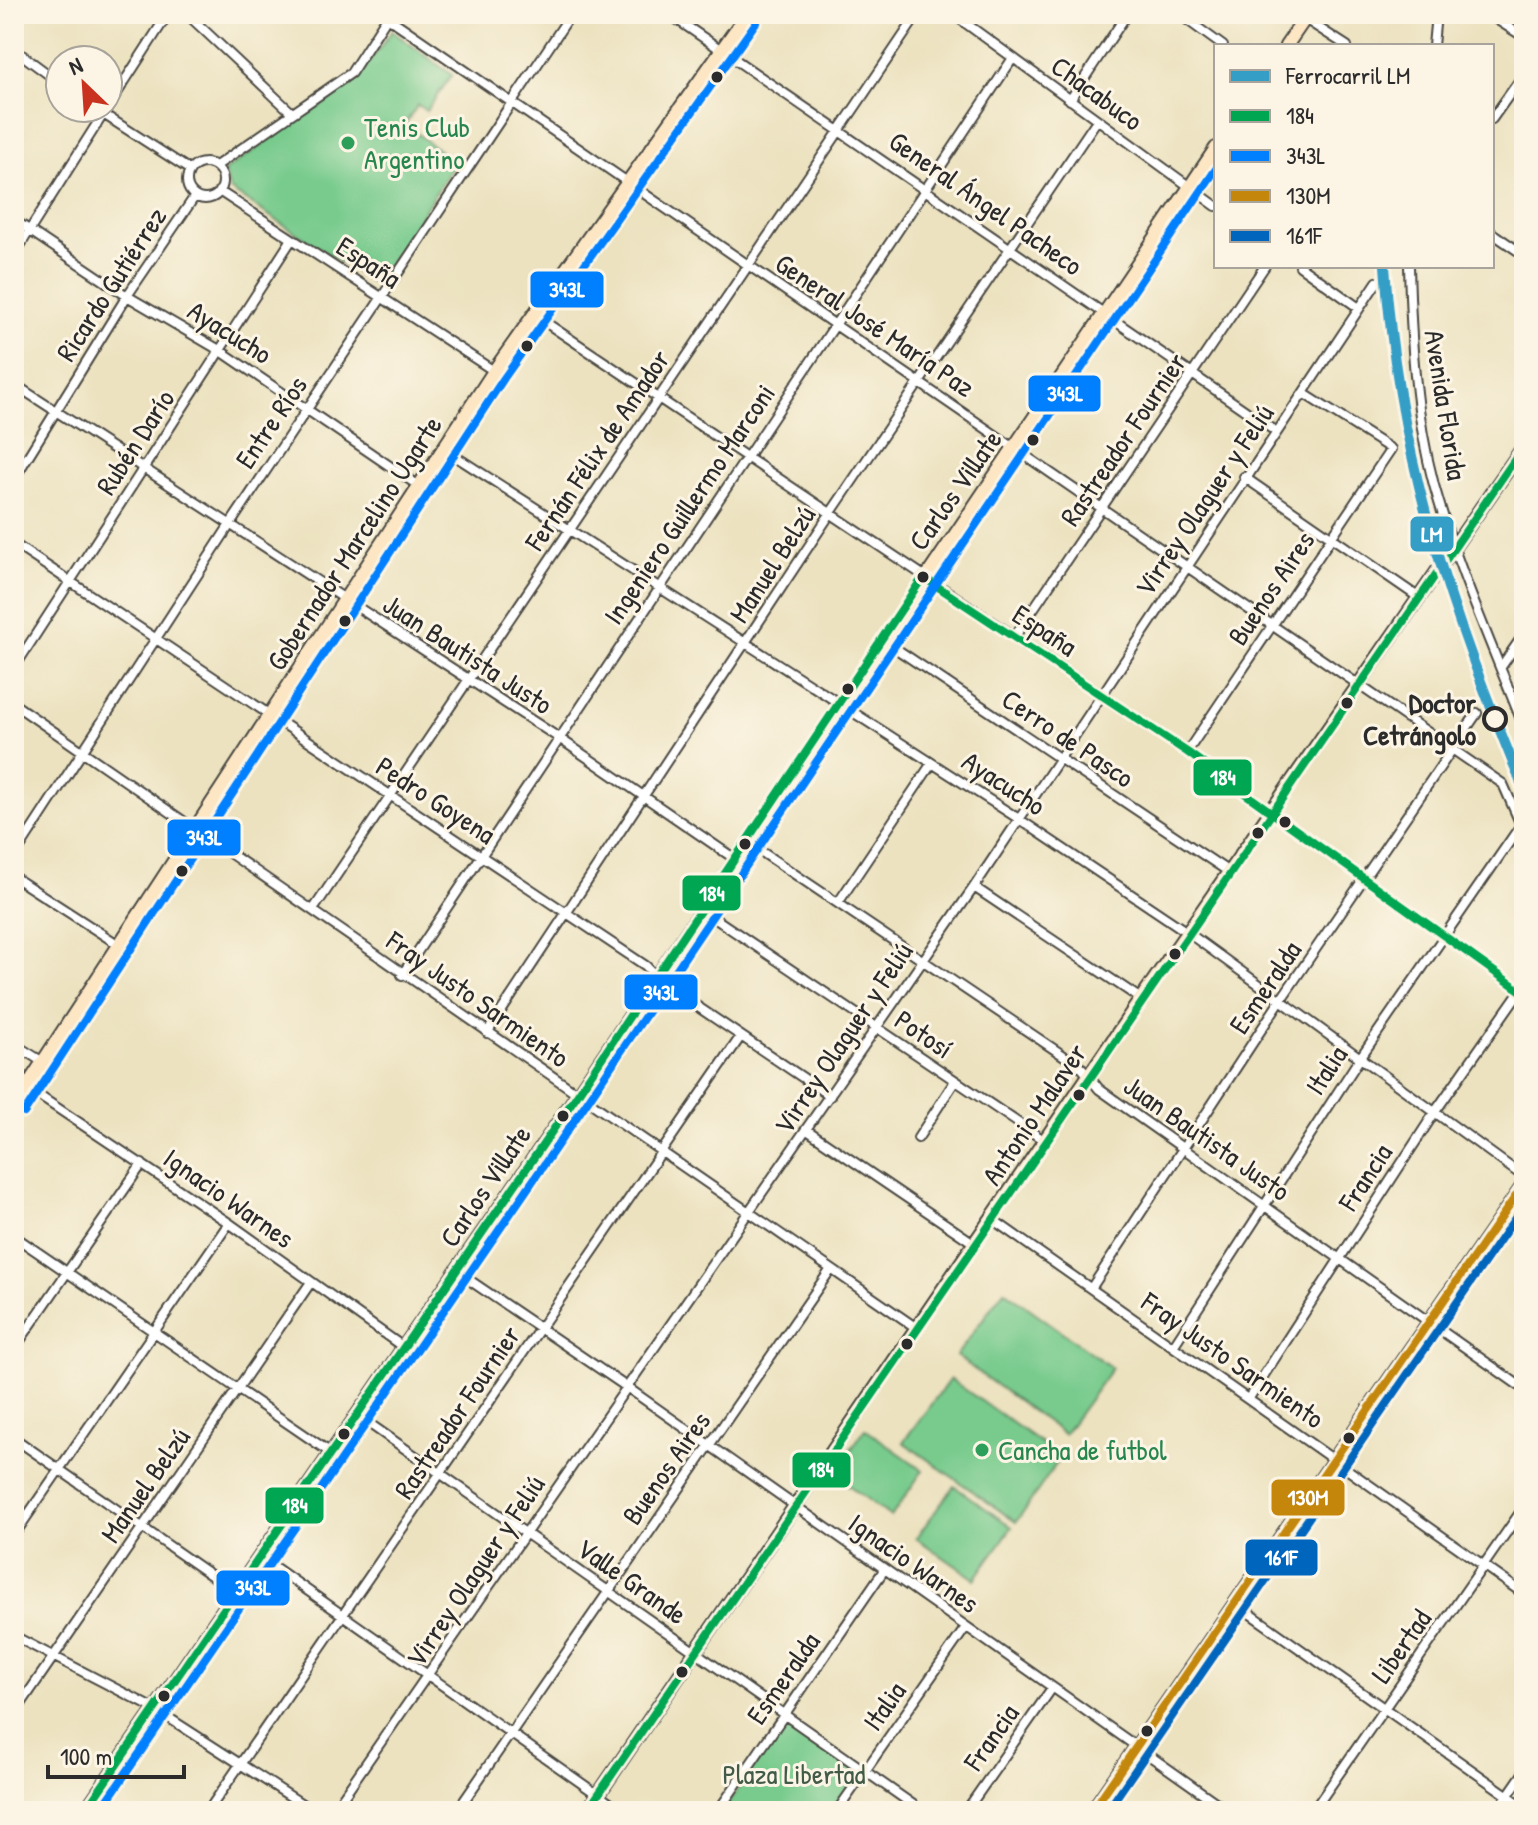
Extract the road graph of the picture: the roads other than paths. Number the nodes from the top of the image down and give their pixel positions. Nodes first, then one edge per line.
1 (18, 14) edge
2 (168, 14) edge
3 (187, 14) edge
4 (571, 14) edge
5 (669, 14) edge
6 (747, 14) edge
7 (918, 14) edge
8 (953, 14) edge
9 (1127, 14) edge
10 (1179, 14) edge
11 (1436, 14) edge
12 (1488, 14) edge
13 (386, 15) edge
14 (1307, 16) edge
15 (14, 21) edge
16 (1524, 37) edge
17 (1220, 44) edge
18 (1287, 44) edge
19 (1344, 44) edge
20 (1433, 44) edge
21 (14, 49) edge
22 (721, 51) junction
23 (1013, 58) junction
24 (44, 71) edge
25 (1524, 74) edge
26 (124, 82) edge
27 (1070, 100) junction
28 (509, 102) junction
29 (291, 112) junction
30 (1494, 116) edge
31 (1097, 120) junction
32 (124, 123) edge
33 (97, 124) edge
34 (840, 128) junction
35 (1214, 151) edge
36 (216, 166) junction
37 (190, 170) junction
38 (626, 183) junction
39 (925, 187) junction
40 (1190, 188) junction
41 (219, 191) junction
42 (195, 196) junction
43 (1214, 205) edge
44 (14, 220) edge
45 (30, 231) junction
46 (1494, 234) edge
47 (292, 239) junction
48 (1012, 248) junction
49 (14, 255) edge
50 (1524, 255) edge
51 (748, 265) junction
52 (1264, 268) edge
53 (1303, 268) edge
54 (1409, 268) edge
55 (1377, 282) dead end
56 (127, 296) junction
57 (381, 297) junction
58 (1359, 308) junction
59 (1104, 312) junction
60 (533, 314) junction
61 (834, 324) junction
62 (221, 351) junction
63 (494, 371) junction
64 (1193, 374) junction
65 (14, 384) edge
66 (921, 384) junction
67 (1303, 393) junction
68 (657, 399) junction
69 (307, 408) junction
70 (57, 411) junction
71 (1275, 431) junction
72 (1524, 446) edge
73 (1014, 447) junction
74 (444, 449) junction
75 (745, 458) junction
76 (144, 467) junction
77 (1244, 477) junction
78 (14, 479) edge
79 (419, 486) junction
80 (1103, 509) junction
81 (830, 514) junction
82 (231, 523) junction
83 (570, 529) junction
84 (1331, 537) junction
85 (14, 544) edge
86 (1454, 549) junction
87 (1186, 566) junction
88 (923, 577) junction
89 (70, 582) junction
90 (660, 587) junction
91 (1418, 597) junction
92 (344, 600) junction
93 (1272, 625) junction
94 (1524, 634) edge
95 (1015, 636) junction
96 (156, 639) junction
97 (883, 640) junction
98 (747, 643) junction
99 (1501, 667) junction
100 (14, 668) edge
101 (469, 682) junction
102 (1357, 685) junction
103 (1102, 694) junction
104 (841, 703) junction
105 (14, 704) edge
106 (1477, 713) dead end
107 (270, 717) junction
108 (1524, 727) edge
109 (559, 738) junction
110 (1454, 748) junction
111 (82, 751) junction
112 (1187, 752) junction
113 (1059, 759) junction
114 (932, 763) junction
115 (391, 796) junction
116 (644, 799) junction
117 (1272, 811) junction
118 (1019, 819) junction
119 (1521, 825) joint
120 (194, 831) junction
121 (747, 842) junction
122 (481, 856) junction
123 (14, 857) edge
124 (735, 859) junction
125 (1229, 872) junction
126 (14, 877) edge
127 (1366, 880) junction
128 (974, 887) junction
129 (838, 903) junction
130 (700, 909) junction
131 (313, 910) junction
132 (567, 913) junction
133 (1187, 932) junction
134 (1446, 937) junction
135 (119, 945) junction
136 (923, 959) junction
137 (402, 975) junction
138 (655, 976) junction
139 (1523, 990) edge
140 (1141, 999) junction
141 (1280, 1001) junction
142 (877, 1029) junction
143 (487, 1033) junction
144 (741, 1036) junction
145 (14, 1044) edge
146 (1360, 1058) junction
147 (43, 1062) junction
148 (1088, 1076) junction
149 (955, 1081) junction
150 (26, 1087) junction
151 (577, 1095) junction
152 (830, 1096) junction
153 (14, 1106) edge
154 (1435, 1112) junction
155 (807, 1130) junction
156 (918, 1138) dead end
157 (1045, 1141) junction
158 (1185, 1150) junction
159 (661, 1153) junction
160 (142, 1164) junction
161 (1524, 1177) edge
162 (1524, 1184) edge
163 (1264, 1206) junction
164 (750, 1214) junction
165 (992, 1219) junction
166 (229, 1223) junction
167 (14, 1236) edge
168 (975, 1244) junction
169 (1339, 1257) junction
170 (831, 1269) junction
171 (456, 1271) junction
172 (66, 1273) junction
173 (311, 1282) junction
174 (1092, 1287) junction
175 (1430, 1320) junction
176 (918, 1329) junction
177 (540, 1330) junction
178 (154, 1332) junction
179 (1174, 1345) junction
180 (403, 1347) junction
181 (14, 1349) edge
182 (628, 1388) junction
183 (1524, 1389) edge
184 (236, 1392) junction
185 (1249, 1398) junction
186 (357, 1415) junction
187 (14, 1438) edge
188 (708, 1446) junction
189 (331, 1453) junction
190 (1335, 1459) junction
191 (59, 1470) junction
192 (441, 1474) junction
193 (796, 1507) junction
194 (1524, 1507) edge
195 (143, 1528) junction
196 (526, 1533) junction
197 (14, 1535) edge
198 (260, 1557) junction
199 (1484, 1565) junction
200 (884, 1570) junction
201 (608, 1591) junction
202 (235, 1592) junction
203 (1524, 1594) edge
204 (1235, 1603) junction
205 (344, 1617) junction
206 (966, 1627) junction
207 (14, 1636) edge
208 (696, 1652) junction
209 (53, 1655) junction
210 (430, 1676) junction
211 (1052, 1688) junction
212 (1385, 1708) junction
213 (155, 1709) junction
214 (14, 1714) edge
215 (784, 1715) junction
216 (511, 1733) junction
217 (1137, 1747) junction
218 (241, 1763) junction
219 (866, 1770) junction
220 (1524, 1772) edge
221 (598, 1795) junction
222 (1508, 1795) junction
223 (1524, 1807) edge
224 (85, 1811) edge
225 (208, 1811) edge
226 (313, 1811) edge
227 (333, 1811) edge
228 (457, 1811) edge
229 (587, 1811) edge
230 (621, 1811) edge
231 (718, 1811) edge
232 (837, 1811) edge
233 (922, 1811) edge
234 (966, 1811) edge
235 (1092, 1811) edge
236 (1228, 1811) edge
237 (1313, 1811) edge
238 (1497, 1811) edge

1 - 15 street
2 - 26 street
3 - 29 street
4 - 28 street, Entre Ríos
5 - 22 street, General Ángel Pacheco
6 - 22 street, Gobernador Marcelino Ugarte
7 - 34 street, Fernán Félix de Amador
8 - 23 street, Chacabuco
9 - 27 street
10 - 17 street
11 - 20 street
12 - 16 street
13 - 28 street, General José María Paz
13 - 29 street
14 - 18 street
14 - 19 street
21 - 24 street
22 - 34 street, General Ángel Pacheco
22 - 38 street, Gobernador Marcelino Ugarte
23 - 27 street, Chacabuco
23 - 39 street, Ingeniero Guillermo Marconi
25 - 30 street
27 - 31 street, Chacabuco
28 - 38 street, General José María Paz
28 - 57 street, Entre Ríos
29 - 36 street
31 - 40 street, Chacabuco
31 - 48 street, Manuel Belzú
32 - 37 street
33 - 45 street
34 - 39 street, General Ángel Pacheco
34 - 51 street, Fernán Félix de Amador
35 - 40 street, Carlos Villate
36 - 37 street
36 - 41 street
37 - 42 street
38 - 51 street, General José María Paz
38 - 60 street, Gobernador Marcelino Ugarte
39 - 48 street, General Ángel Pacheco
39 - 61 street, Ingeniero Guillermo Marconi
40 - 43 street, Chacabuco
40 - 59 street, Carlos Villate
41 - 42 street
41 - 47 street, España
42 - 56 street, Ricardo Gutiérrez
44 - 45 street, Ayacucho
45 - 49 street
45 - 56 street, Ayacucho
46 - 50 street
47 - 57 street, España
47 - 62 street, Rubén Darío
48 - 59 street, General Ángel Pacheco
48 - 66 street, Manuel Belzú
51 - 61 street, General José María Paz
51 - 68 street, Fernán Félix de Amador
52 - 64 street, Rastreador Fournier
53 - 58 street
54 - 86 street, Avenida Florida
55 - 58 street, Virrey Olaguer y Feliú
56 - 62 street, Ayacucho
56 - 70 street, Ricardo Gutiérrez
57 - 63 street, España
57 - 69 street, Entre Ríos
58 - 67 street, Virrey Olaguer y Feliú
59 - 64 street, General Ángel Pacheco
59 - 73 street, Carlos Villate
60 - 63 street, Gobernador Marcelino Ugarte
60 - 68 street, España
61 - 66 street, General José María Paz
61 - 75 street, Ingeniero Guillermo Marconi
62 - 69 street, Ayacucho
62 - 76 street, Rubén Darío
63 - 74 street, Gobernador Marcelino Ugarte
64 - 71 street, General Ángel Pacheco
64 - 80 street, Rastreador Fournier
65 - 70 street, Juan Bautista Justo
66 - 73 street, General José María Paz
66 - 81 street, Manuel Belzú
67 - 71 street, Virrey Olaguer y Feliú
67 - 84 street, Buenos Aires
68 - 75 street, España
68 - 83 street, Fernán Félix de Amador
69 - 79 street, Ayacucho
69 - 82 street, Entre Ríos
70 - 76 street, Juan Bautista Justo
70 - 78 street, Ricardo Gutiérrez
71 - 77 street, Virrey Olaguer y Feliú
72 - 86 street, Antonio Malaver
73 - 80 street, General José María Paz
73 - 88 street, Carlos Villate
74 - 79 street, Gobernador Marcelino Ugarte
74 - 83 street, Ayacucho
75 - 81 street, España
75 - 90 street, Ingeniero Guillermo Marconi
76 - 82 street, Juan Bautista Justo
76 - 89 street, Rubén Darío
77 - 84 street
77 - 87 street, Virrey Olaguer y Feliú
79 - 92 street, Gobernador Marcelino Ugarte
80 - 87 street, General José María Paz
80 - 95 street, Rastreador Fournier
81 - 88 street, España
81 - 98 street, Manuel Belzú
82 - 92 street, Juan Bautista Justo
82 - 96 street, Entre Ríos
83 - 90 street, Ayacucho
83 - 101 street, Fernán Félix de Amador
84 - 91 street
84 - 93 street, Buenos Aires
85 - 89 street, Pedro Goyena
86 - 91 street, Antonio Malaver
86 - 99 street, Avenida Florida
87 - 93 street, General José María Paz
87 - 103 street, Virrey Olaguer y Feliú
88 - 95 street, España
88 - 97 street, Carlos Villate
89 - 96 street, Pedro Goyena
89 - 100 street, Rubén Darío
90 - 98 street, Ayacucho
90 - 109 street, Ingeniero Guillermo Marconi
91 - 102 street, Antonio Malaver
92 - 101 street, Juan Bautista Justo
92 - 107 street, Gobernador Marcelino Ugarte
93 - 102 street, General José María Paz
93 - 112 street, Buenos Aires
94 - 99 street
95 - 103 street, España
96 - 107 street, Pedro Goyena
96 - 111 street, Entre Ríos
97 - 104 street, Carlos Villate
97 - 113 street, Cerro de Pasco
98 - 104 street, Ayacucho
98 - 116 street, Manuel Belzú
99 - 108 street, Avenida Florida
101 - 109 street, Juan Bautista Justo
101 - 115 street, Fernán Félix de Amador
102 - 110 street, General José María Paz
102 - 117 street, Antonio Malaver
103 - 112 street, España
103 - 113 street, Virrey Olaguer y Feliú
104 - 114 street, Ayacucho
104 - 121 street, Carlos Villate
105 - 111 street, Fray Justo Sarmiento
106 - 110 street, Esmeralda
107 - 115 street, Pedro Goyena
107 - 120 street, Gobernador Marcelino Ugarte
109 - 116 street, Juan Bautista Justo
109 - 122 street, Ingeniero Guillermo Marconi
110 - 119 street, General José María Paz
110 - 127 street, Esmeralda
111 - 120 street, Fray Justo Sarmiento
111 - 123 street, Entre Ríos
112 - 117 street, España
113 - 118 street, Virrey Olaguer y Feliú
113 - 125 street, Cerro de Pasco
114 - 118 street, Ayacucho
114 - 129 street
115 - 122 street, Pedro Goyena
115 - 131 street, Fernán Félix de Amador
116 - 124 street, Juan Bautista Justo
116 - 132 street, Manuel Belzú
117 - 125 street, Antonio Malaver
117 - 127 street, España
118 - 128 street, Virrey Olaguer y Feliú
118 - 133 street, Ayacucho
119 - 134 street, Italia
120 - 131 street, Fray Justo Sarmiento
120 - 135 street, Gobernador Marcelino Ugarte
121 - 124 street, Carlos Villate
121 - 129 street, Juan Bautista Justo
122 - 132 street, Pedro Goyena
122 - 137 street, Ingeniero Guillermo Marconi
124 - 130 street, Carlos Villate
125 - 133 street, Antonio Malaver
126 - 135 street
127 - 134 street, España
127 - 141 street, Esmeralda
128 - 136 street, Virrey Olaguer y Feliú
128 - 140 street
129 - 136 street, Juan Bautista Justo
130 - 138 street, Carlos Villate
130 - 142 street, Potosí
131 - 137 street, Fray Justo Sarmiento
132 - 138 street, Pedro Goyena
132 - 143 street, Manuel Belzú
133 - 140 street, Antonio Malaver
133 - 141 street, Ayacucho
134 - 139 street, España
134 - 146 street, Italia
135 - 147 street, Gobernador Marcelino Ugarte
136 - 142 street, Virrey Olaguer y Feliú
136 - 148 street, Juan Bautista Justo
137 - 143 street, Fray Justo Sarmiento
138 - 144 street, Pedro Goyena
138 - 151 street, Carlos Villate
139 - 154 street, Francia
140 - 148 street, Antonio Malaver
141 - 146 street, Ayacucho
141 - 158 street, Esmeralda
142 - 149 street, Potosí
142 - 152 street, Virrey Olaguer y Feliú
143 - 151 street, Fray Justo Sarmiento
144 - 152 street, Pedro Goyena
144 - 159 street, Rastreador Fournier
145 - 147 street
146 - 154 street, Ayacucho
146 - 163 street, Italia
147 - 150 street, Gobernador Marcelino Ugarte
148 - 157 street, Antonio Malaver
148 - 158 street, Juan Bautista Justo
149 - 156 street
149 - 157 street, Potosí
150 - 153 street, Gobernador Marcelino Ugarte
150 - 160 street, Ignacio Warnes
151 - 159 street, Fray Justo Sarmiento
151 - 171 street, Carlos Villate
152 - 155 street, Virrey Olaguer y Feliú
154 - 161 street, Ayacucho
154 - 169 street, Francia
155 - 164 street, Virrey Olaguer y Feliú
155 - 168 street
157 - 165 street, Antonio Malaver
158 - 163 street, Juan Bautista Justo
158 - 174 street, Esmeralda
159 - 164 street, Fray Justo Sarmiento
159 - 177 street, Rastreador Fournier
160 - 166 street, Ignacio Warnes
160 - 172 street
162 - 175 street
163 - 169 street, Juan Bautista Justo
163 - 179 street, Italia
164 - 170 street, Fray Justo Sarmiento
164 - 182 street, Virrey Olaguer y Feliú
165 - 168 street, Antonio Malaver
165 - 174 street, Fray Justo Sarmiento
166 - 173 street, Ignacio Warnes
166 - 178 street
167 - 172 street
168 - 176 street, Antonio Malaver
169 - 175 street, Juan Bautista Justo
169 - 185 street, Francia
170 - 176 street, Fray Justo Sarmiento
170 - 188 street, Buenos Aires
171 - 177 street, Ignacio Warnes
171 - 180 street, Carlos Villate
172 - 178 street
172 - 181 street
173 - 180 street, Ignacio Warnes
173 - 184 street, Manuel Belzú
174 - 179 street, Fray Justo Sarmiento
175 - 183 street, Juan Bautista Justo
175 - 190 street
176 - 193 street, Antonio Malaver
177 - 182 street, Ignacio Warnes
177 - 192 street, Rastreador Fournier
178 - 184 street
178 - 191 street
179 - 185 street, Fray Justo Sarmiento
180 - 186 street, Carlos Villate
182 - 188 street, Ignacio Warnes
182 - 196 street, Virrey Olaguer y Feliú
184 - 189 street
184 - 195 street, Manuel Belzú
185 - 190 street, Fray Justo Sarmiento
186 - 189 street, Carlos Villate
186 - 192 street, Valle Grande
187 - 191 street
188 - 193 street, Ignacio Warnes
188 - 201 street, Buenos Aires
189 - 198 street, Carlos Villate
190 - 199 street, Fray Justo Sarmiento
190 - 204 street
191 - 195 street
191 - 197 street
192 - 196 street, Valle Grande
192 - 205 street, Rastreador Fournier
193 - 200 street, Ignacio Warnes
193 - 208 street, Antonio Malaver
194 - 199 street, Libertad
195 - 202 street
195 - 209 street, Manuel Belzú
196 - 201 street, Valle Grande
196 - 210 street, Virrey Olaguer y Feliú
198 - 202 street, Carlos Villate
198 - 205 street
199 - 203 street, Fray Justo Sarmiento
199 - 212 street, Libertad
200 - 206 street, Ignacio Warnes
200 - 215 street, Esmeralda
201 - 208 street, Valle Grande
201 - 216 street, Buenos Aires
202 - 213 street, Carlos Villate
204 - 212 street
204 - 217 street
205 - 210 street
205 - 218 street, Rastreador Fournier
206 - 211 street, Ignacio Warnes
206 - 219 street, Italia
207 - 209 street
208 - 215 street, Valle Grande
208 - 221 street, Antonio Malaver
209 - 213 street
209 - 214 street, Manuel Belzú
210 - 216 street
210 - 227 street, Virrey Olaguer y Feliú
211 - 217 street, Ignacio Warnes
211 - 234 street, Francia
212 - 222 street
212 - 237 street, Libertad
213 - 218 street
213 - 224 street, Carlos Villate
215 - 219 street, Valle Grande
215 - 231 street, Esmeralda
216 - 221 street
216 - 228 street, Buenos Aires
217 - 235 street
217 - 236 street, Ignacio Warnes
218 - 225 street, Rastreador Fournier
218 - 226 street
219 - 232 street, Italia
219 - 233 street, Valle Grande
220 - 222 street
221 - 229 street, Antonio Malaver
221 - 230 street
222 - 223 street
222 - 238 street

